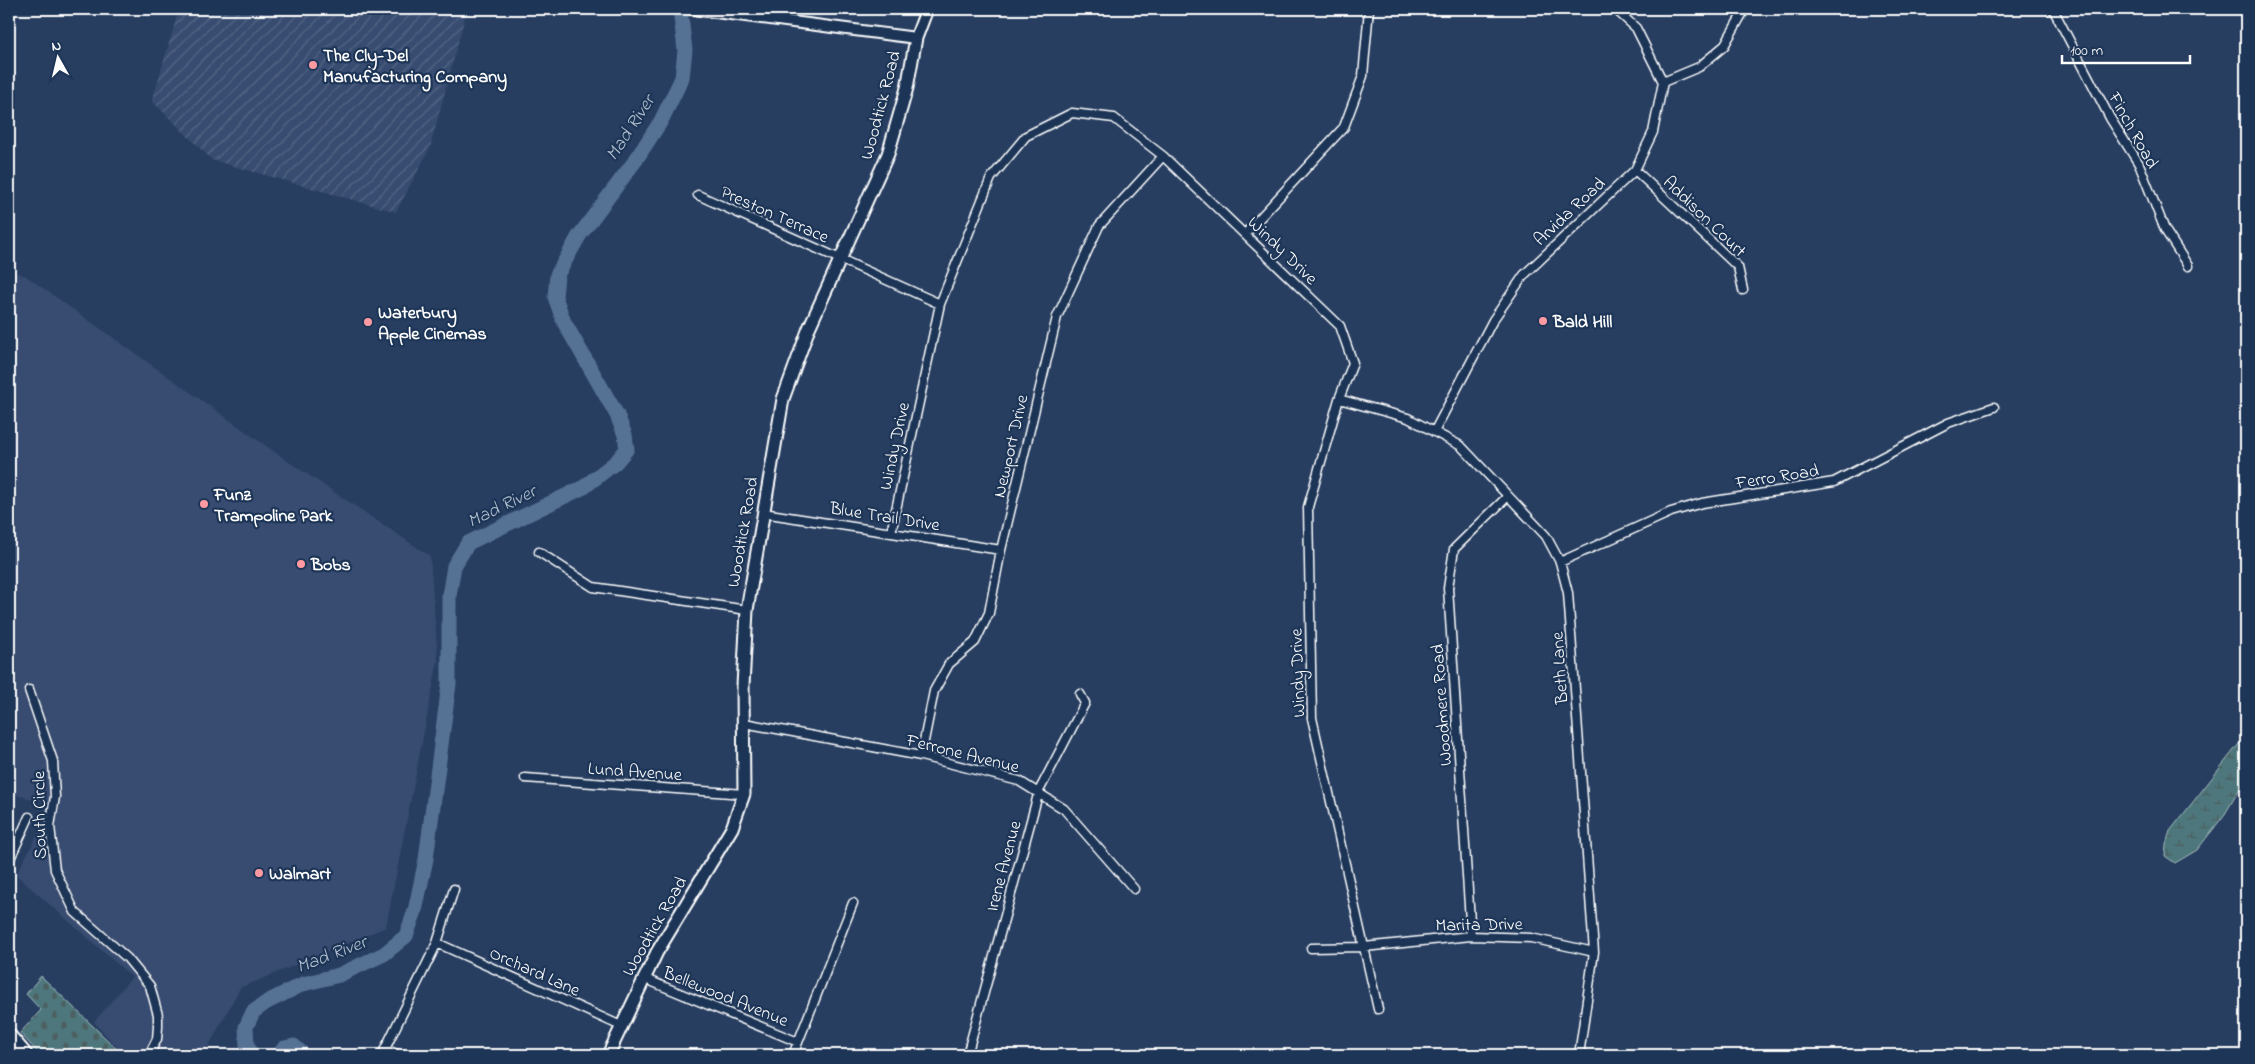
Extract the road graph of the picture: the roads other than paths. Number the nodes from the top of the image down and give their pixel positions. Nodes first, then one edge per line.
1 (692, 9) edge
2 (927, 9) edge
3 (1369, 9) edge
4 (1615, 9) edge
5 (1745, 9) edge
6 (2053, 9) edge
7 (916, 38) junction
8 (1663, 82) junction
9 (1163, 156) junction
10 (1635, 170) junction
11 (698, 195) dead end
12 (1245, 234) junction
13 (840, 260) junction
14 (2188, 266) dead end
15 (1743, 290) dead end
16 (940, 304) junction
17 (1339, 399) junction
18 (1994, 407) dead end
19 (1434, 432) junction
20 (1508, 496) junction
21 (763, 512) junction
22 (891, 533) junction
23 (1001, 550) junction
24 (539, 552) dead end
25 (1560, 562) junction
26 (747, 610) junction
27 (29, 690) dead end
28 (1080, 694) dead end
29 (744, 722) junction
30 (921, 756) junction
31 (525, 778) dead end
32 (1039, 792) junction
33 (744, 794) junction
34 (29, 816) dead end
35 (9, 862) edge
36 (1134, 889) dead end
37 (454, 890) dead end
38 (853, 903) dead end
39 (1471, 936) junction
40 (437, 943) junction
41 (1364, 947) junction
42 (1311, 948) dead end
43 (1594, 952) junction
44 (643, 978) junction
45 (1378, 1009) dead end
46 (621, 1026) junction
47 (9, 1035) edge
48 (798, 1042) junction
49 (383, 1052) edge
50 (26, 1055) edge
51 (149, 1055) edge
52 (399, 1055) edge
53 (608, 1055) edge
54 (793, 1055) edge
55 (967, 1055) edge
56 (1579, 1055) edge

1 - 7 street
2 - 7 main road, Woodtick Road
3 - 12 street
4 - 8 street
5 - 8 street
6 - 14 street, Finch Road
7 - 13 main road, Woodtick Road
8 - 10 street, Arvida Road
9 - 12 street, Windy Drive
9 - 16 street, Windy Drive
9 - 23 street, Newport Drive
10 - 15 street, Addison Court
10 - 19 street, Arvida Road
11 - 13 street, Preston Terrace
12 - 17 street, Windy Drive
13 - 16 street, Preston Terrace
13 - 21 main road, Woodtick Road
16 - 22 street, Windy Drive
17 - 19 street, Beth Lane
17 - 41 street, Windy Drive
18 - 25 street, Ferro Road
19 - 20 street, Beth Lane
20 - 25 street, Beth Lane
20 - 39 street, Woodmere Road
21 - 22 street, Blue Trail Drive
21 - 26 main road, Woodtick Road
22 - 23 street, Blue Trail Drive
23 - 30 street, Newport Drive
24 - 26 street
25 - 43 street, Beth Lane
26 - 29 main road, Woodtick Road
27 - 51 street, South Circle
28 - 32 street, Irene Avenue
29 - 30 street, Ferrone Avenue
29 - 33 main road, Woodtick Road
30 - 32 street, Ferrone Avenue
31 - 33 street, Lund Avenue
32 - 36 street, Ferrone Avenue
32 - 55 street, Irene Avenue
33 - 44 main road, Woodtick Road
34 - 35 street
37 - 40 street
38 - 48 street
39 - 41 street, Marita Drive
39 - 43 street, Marita Drive
40 - 46 street, Orchard Lane
40 - 49 street
41 - 42 street
41 - 45 street, Windy Drive
43 - 56 street, Beth Lane
44 - 46 main road, Woodtick Road
44 - 48 street, Bellewood Avenue
46 - 53 main road, Woodtick Road
47 - 50 main road
48 - 54 street
49 - 52 street

